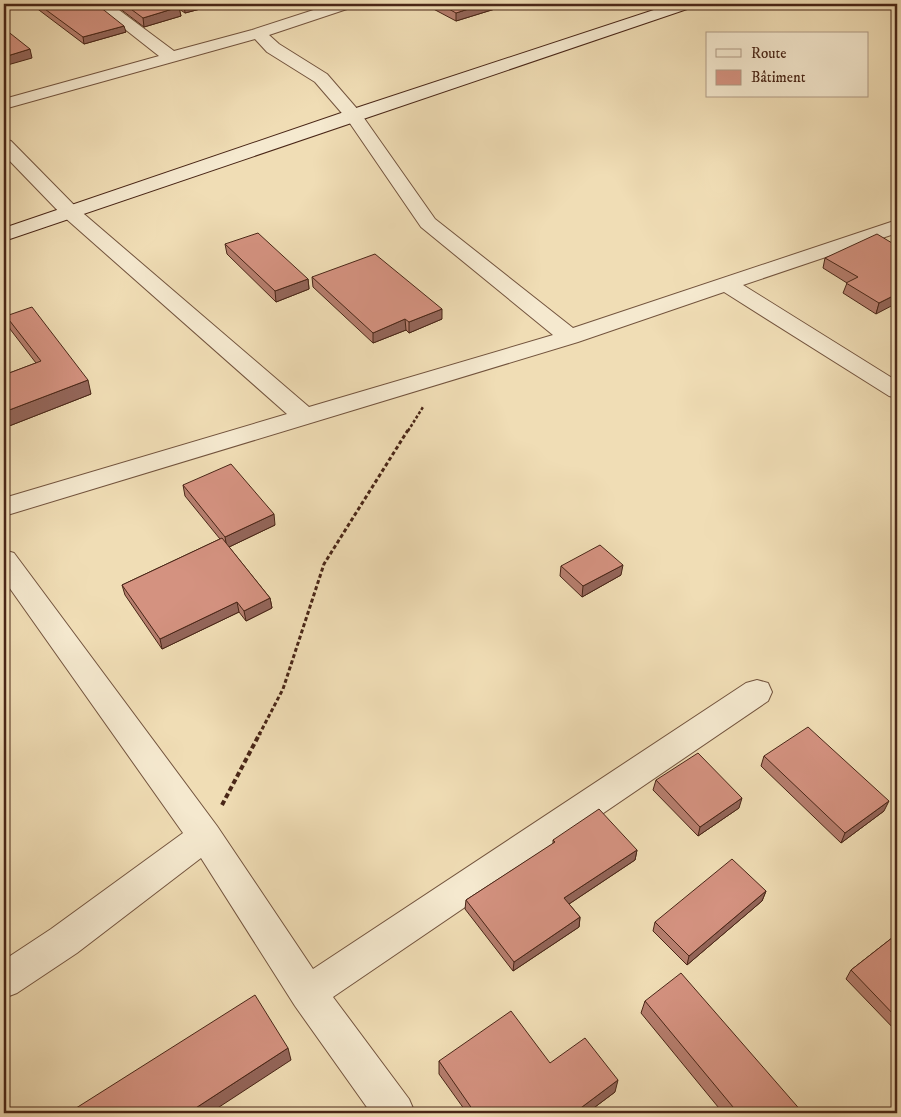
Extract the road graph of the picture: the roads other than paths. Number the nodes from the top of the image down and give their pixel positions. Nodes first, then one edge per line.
1 (101, 4) edge
2 (347, 4) edge
3 (687, 4) edge
4 (258, 33) junction
5 (170, 56) junction
6 (4, 104) edge
7 (353, 115) junction
8 (4, 145) edge
9 (70, 212) junction
10 (897, 226) edge
11 (4, 235) edge
12 (726, 284) junction
13 (570, 337) junction
14 (897, 391) edge
15 (305, 417) junction
16 (4, 507) edge
17 (4, 560) edge
18 (756, 692) dead end
19 (206, 836) junction
20 (4, 981) edge
21 (308, 993) junction
22 (395, 1113) edge

1 - 5 street
2 - 4 street
3 - 7 street
4 - 5 street
4 - 7 street
5 - 6 street
7 - 9 street
7 - 13 street
8 - 9 street
9 - 11 street
9 - 15 street
10 - 12 street
12 - 13 street
12 - 14 street
13 - 15 street
15 - 16 street
17 - 19 street
18 - 21 street
19 - 20 street
19 - 21 street
21 - 22 street

